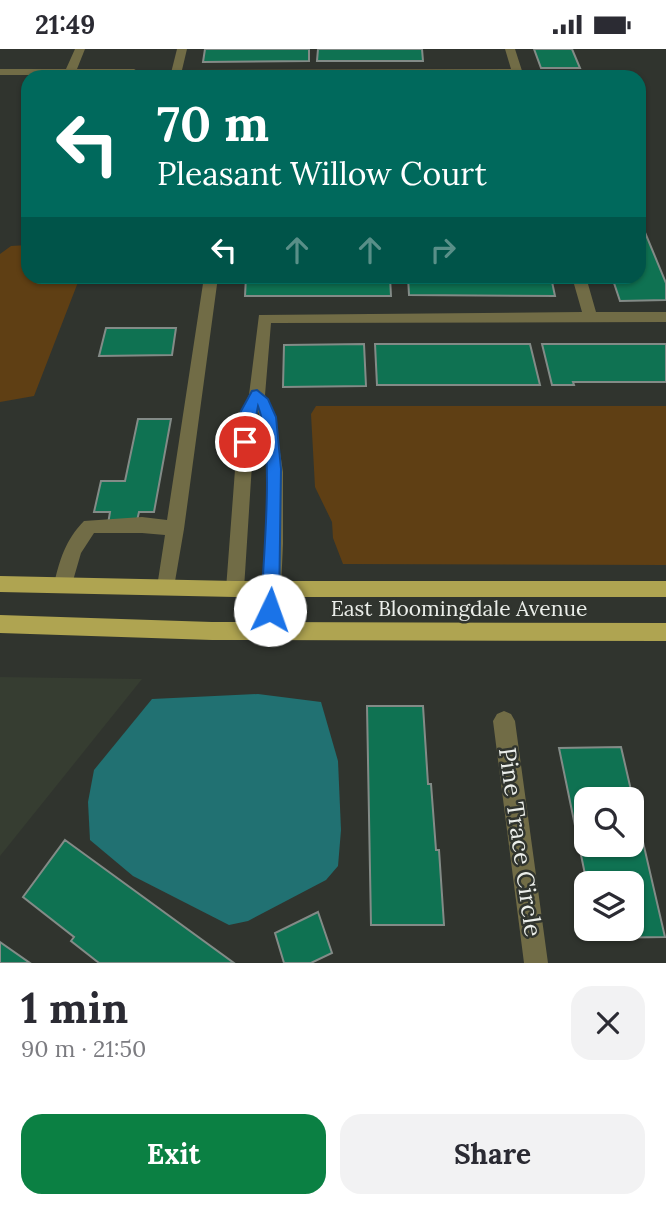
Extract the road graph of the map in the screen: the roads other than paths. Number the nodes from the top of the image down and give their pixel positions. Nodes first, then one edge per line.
1 (80, 49) edge
2 (182, 49) edge
3 (510, 49) edge
4 (71, 70) edge
5 (177, 70) edge
6 (516, 70) edge
7 (0, 72) edge
8 (21, 72) edge
9 (210, 284) edge
10 (581, 284) edge
11 (666, 317) edge
12 (591, 318) junction
13 (257, 395) junction
14 (273, 459) junction
15 (244, 460) junction
16 (175, 529) junction
17 (0, 583) edge
18 (63, 585) junction
19 (166, 587) junction
20 (236, 589) junction
21 (271, 589) junction
22 (666, 589) edge
23 (0, 624) edge
24 (269, 631) junction
25 (666, 632) edge
26 (504, 721) dead end
27 (536, 963) edge

1 - 4 street
2 - 5 street
3 - 6 street
7 - 8 street
9 - 16 street
10 - 12 street
11 - 12 street
12 - 13 street
13 - 14 street
13 - 15 street
14 - 15 street
14 - 21 street
15 - 20 street
16 - 18 street
16 - 19 street
17 - 18 main road, East Bloomingdale Avenue
18 - 19 main road, East Bloomingdale Avenue
19 - 20 main road, East Bloomingdale Avenue
20 - 21 main road, East Bloomingdale Avenue
21 - 22 main road, East Bloomingdale Avenue
21 - 24 street
23 - 24 main road, East Bloomingdale Avenue
24 - 25 main road, East Bloomingdale Avenue
26 - 27 street, Pine Trace Circle

